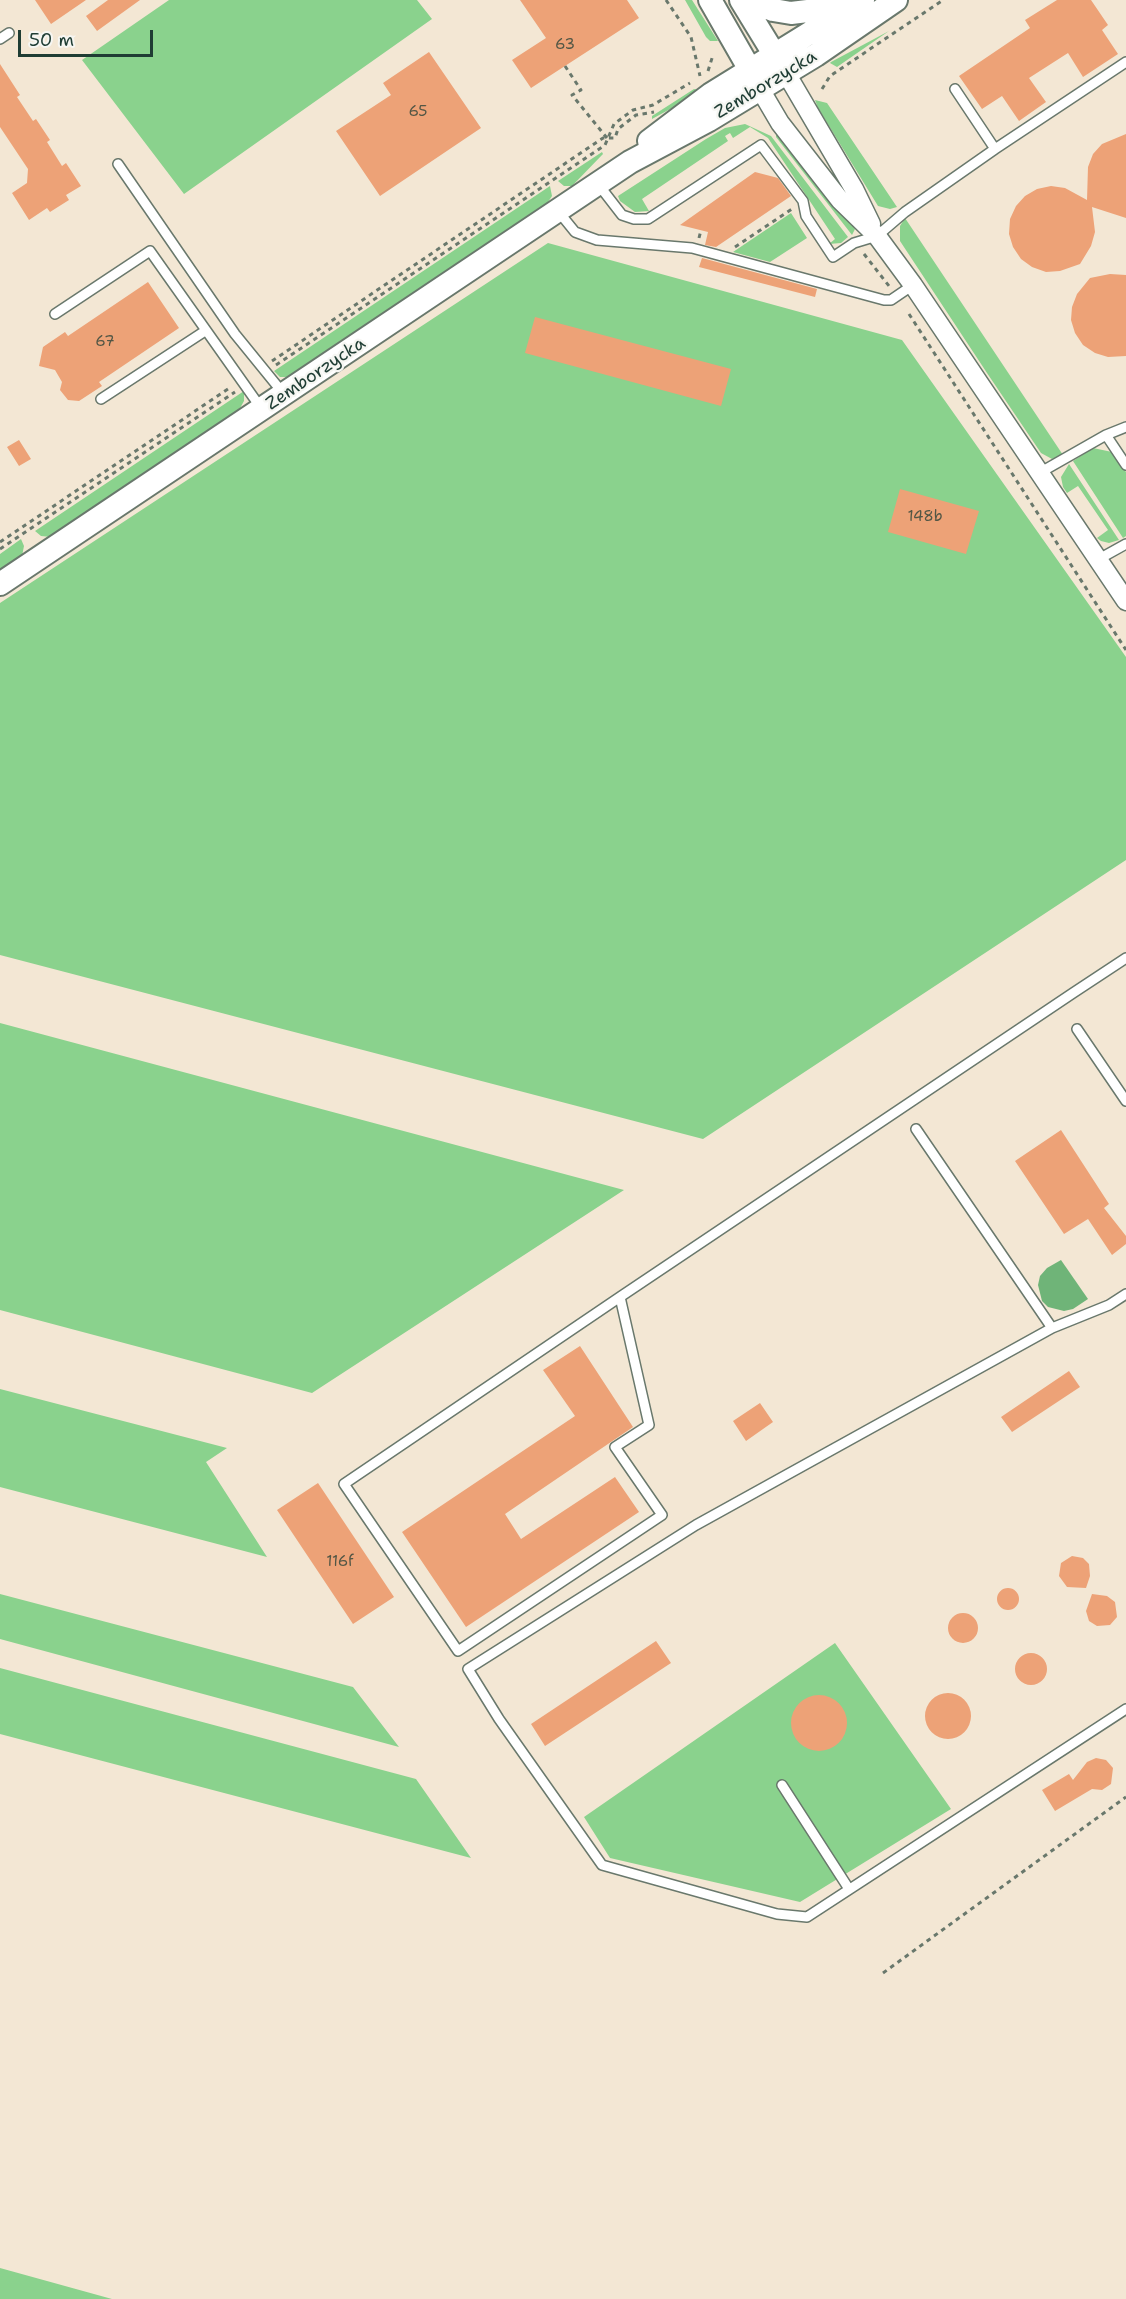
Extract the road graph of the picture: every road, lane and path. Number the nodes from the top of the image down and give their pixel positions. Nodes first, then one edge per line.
1 (666, 0) edge
2 (710, 0) edge
3 (741, 0) edge
4 (748, 0) edge
5 (896, 0) edge
6 (943, 0) edge
7 (859, 2) edge
8 (9, 33) dead end
9 (0, 39) edge
10 (713, 55) dead end
11 (1126, 62) edge
12 (781, 64) junction
13 (565, 66) dead end
14 (700, 76) dead end
15 (755, 80) junction
16 (704, 81) dead end
17 (694, 87) dead end
18 (822, 89) dead end
19 (955, 89) dead end
20 (653, 105) dead end
21 (664, 105) dead end
22 (654, 112) dead end
23 (608, 140) junction
24 (996, 149) junction
25 (118, 164) dead end
26 (555, 179) dead end
27 (598, 184) junction
28 (803, 201) junction
29 (558, 211) junction
30 (688, 236) dead end
31 (878, 236) junction
32 (699, 239) dead end
33 (733, 249) dead end
34 (913, 285) junction
35 (897, 296) junction
36 (55, 314) dead end
37 (205, 331) junction
38 (262, 368) junction
39 (240, 381) junction
40 (284, 395) junction
41 (101, 399) dead end
42 (262, 410) junction
43 (1126, 427) edge
44 (1106, 435) junction
45 (1126, 465) edge
46 (1041, 472) junction
47 (0, 542) edge
48 (1126, 543) edge
49 (1099, 559) junction
50 (0, 584) edge
51 (1126, 601) edge
52 (1126, 650) edge
53 (1126, 958) edge
54 (1077, 1029) dead end
55 (1126, 1101) edge
56 (916, 1129) dead end
57 (1126, 1294) edge
58 (620, 1297) junction
59 (1052, 1328) junction
60 (1126, 1709) edge
61 (782, 1785) dead end
62 (1126, 1797) edge
63 (849, 1890) junction
64 (883, 1973) dead end

1 - 14 path
2 - 15 street
3 - 12 street
4 - 7 street, Zemborzycka
5 - 12 street, Zemborzycka
6 - 18 path
7 - 12 street, Zemborzycka
8 - 9 lane
10 - 16 path
11 - 24 lane
12 - 15 street, Zemborzycka
12 - 31 street
13 - 23 path
15 - 27 street, Zemborzycka
15 - 31 street
17 - 21 path
19 - 24 lane
20 - 23 path
22 - 23 path
23 - 26 path
23 - 38 path
24 - 31 lane
25 - 38 lane
27 - 28 lane
27 - 29 street, Zemborzycka
28 - 31 lane
28 - 33 path
29 - 35 lane
29 - 40 street, Zemborzycka
30 - 32 path
31 - 34 street
34 - 35 lane
34 - 46 street
35 - 52 path
36 - 37 lane
37 - 39 lane
37 - 41 lane
38 - 40 lane
39 - 42 lane
39 - 47 path
40 - 42 street, Zemborzycka
42 - 50 street, Zemborzycka
43 - 44 lane
44 - 45 lane
44 - 46 lane
46 - 49 street
48 - 49 lane
49 - 51 street
53 - 58 lane
54 - 55 lane
56 - 59 lane
57 - 59 lane
58 - 58 lane
59 - 63 lane
60 - 63 lane
61 - 63 lane
62 - 64 path

